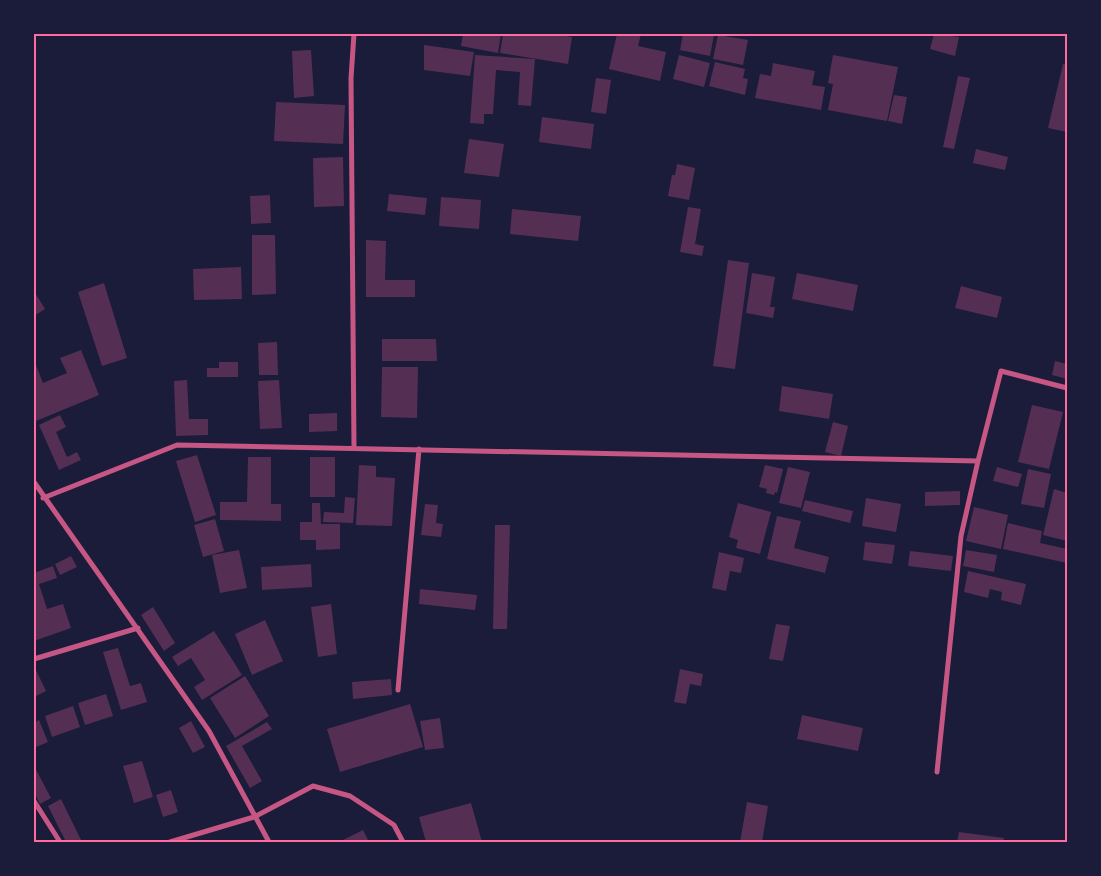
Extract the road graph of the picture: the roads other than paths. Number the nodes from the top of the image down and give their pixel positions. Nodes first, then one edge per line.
1 (354, 34) edge
2 (1067, 388) edge
3 (354, 447) junction
4 (419, 449) junction
5 (978, 461) junction
6 (34, 482) edge
7 (43, 498) junction
8 (138, 628) junction
9 (34, 659) edge
10 (398, 690) dead end
11 (937, 772) dead end
12 (34, 801) edge
13 (254, 817) junction
14 (60, 842) edge
15 (170, 842) edge
16 (269, 842) edge
17 (403, 842) edge

1 - 3 street
2 - 5 street
3 - 4 street
3 - 7 street
4 - 5 street
4 - 10 street
5 - 11 street
6 - 7 street
7 - 8 street
8 - 9 street
8 - 13 street
12 - 14 street
13 - 15 street
13 - 16 street
13 - 17 street

